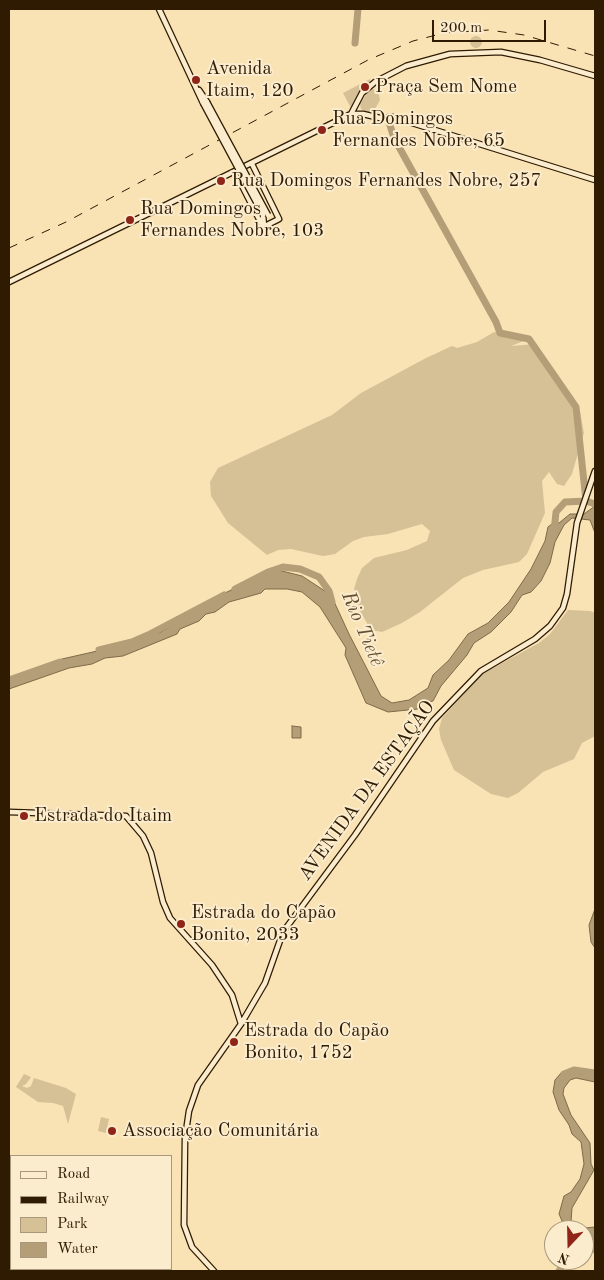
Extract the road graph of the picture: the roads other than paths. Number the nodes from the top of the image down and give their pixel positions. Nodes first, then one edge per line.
1 (159, 9) edge
2 (595, 76) edge
3 (357, 104) junction
4 (350, 114) junction
5 (363, 114) junction
6 (252, 164) junction
7 (234, 172) junction
8 (595, 180) edge
9 (265, 215) junction
10 (272, 223) junction
11 (264, 227) junction
12 (9, 282) edge
13 (595, 471) edge
14 (9, 812) edge
15 (241, 1024) junction
16 (214, 1271) edge

1 - 9 street, bridge
2 - 3 street
3 - 4 street
3 - 5 street
4 - 5 street
4 - 6 street
5 - 8 street
6 - 7 street
6 - 10 street
7 - 11 street
7 - 12 street
9 - 10 street
9 - 11 street
10 - 11 street
13 - 15 street, AVENIDA DA ESTAÇÃO
14 - 15 street
15 - 16 street, AVENIDA DA ESTAÇÃO

